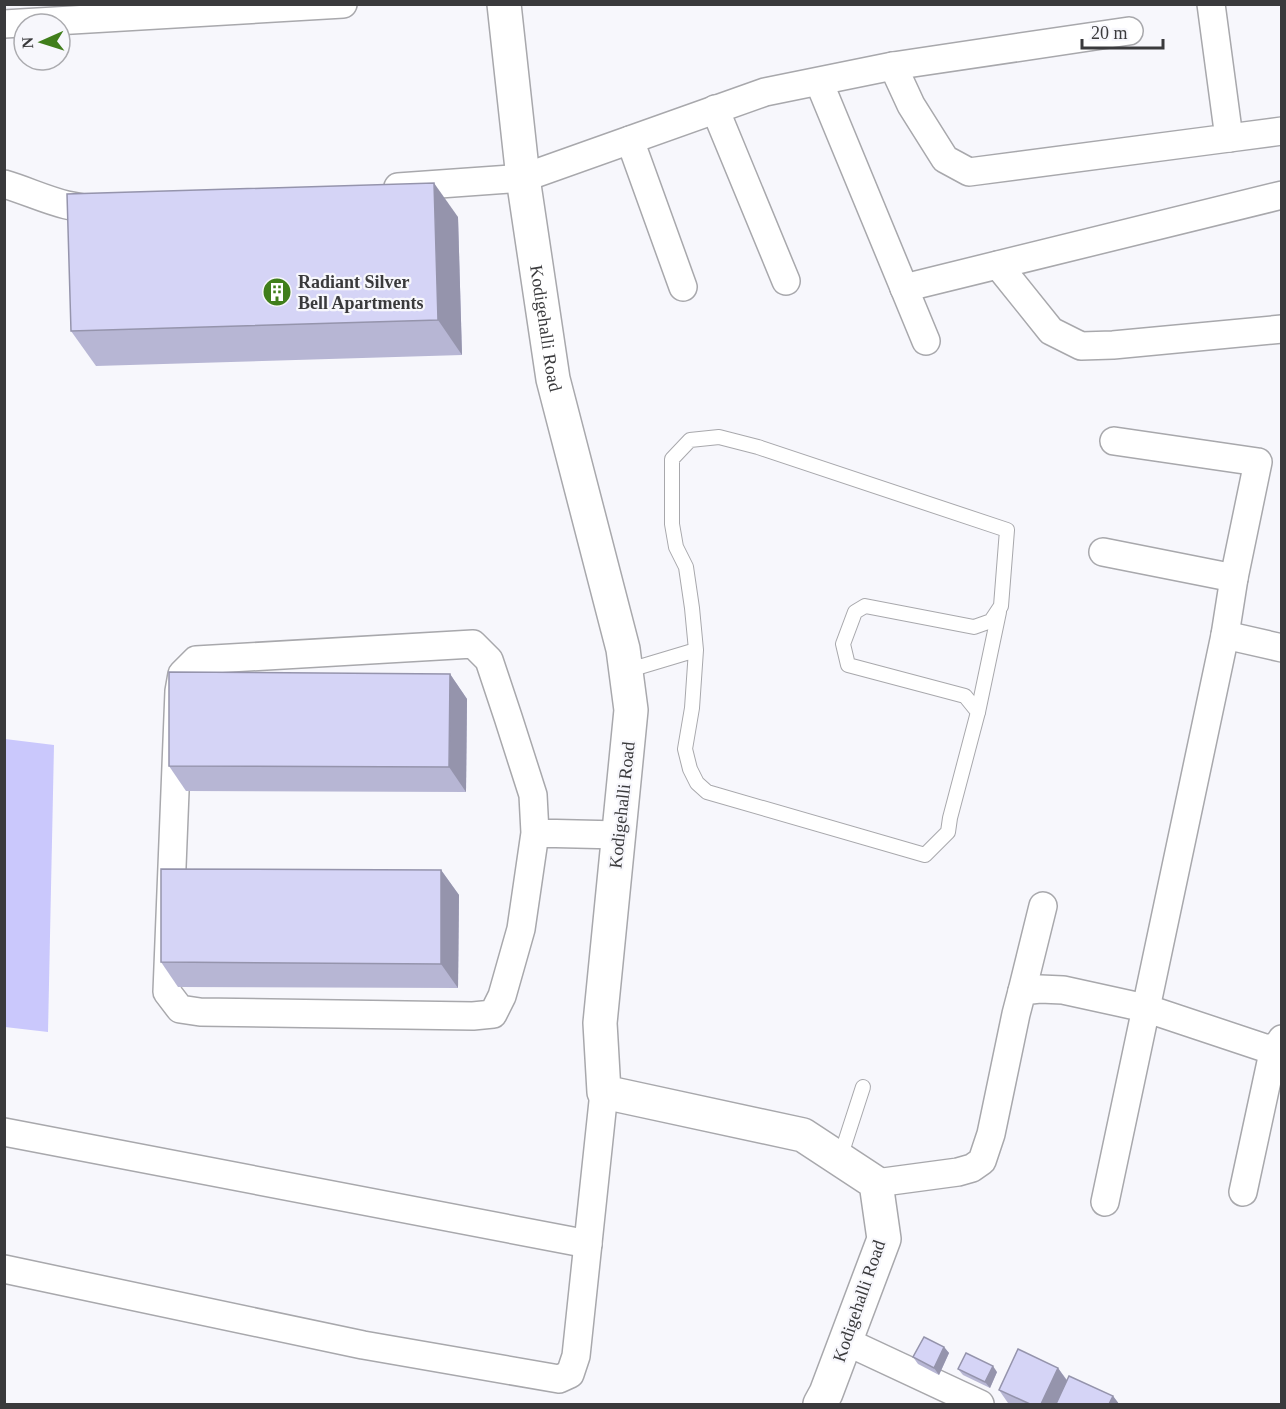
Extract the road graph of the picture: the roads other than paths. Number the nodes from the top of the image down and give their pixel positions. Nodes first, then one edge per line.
1 (343, 4) edge
2 (504, 4) edge
3 (1211, 4) edge
4 (4, 24) edge
5 (1129, 31) dead end
6 (894, 66) junction
7 (819, 82) junction
8 (715, 109) junction
9 (1281, 131) edge
10 (1229, 138) junction
11 (630, 140) junction
12 (523, 178) junction
13 (4, 184) edge
14 (370, 189) edge
15 (1281, 195) edge
16 (122, 207) edge
17 (998, 265) junction
18 (786, 282) dead end
19 (683, 287) dead end
20 (904, 288) junction
21 (1281, 330) edge
22 (926, 341) dead end
23 (1114, 441) dead end
24 (1103, 552) dead end
25 (1234, 578) junction
26 (1001, 606) junction
27 (1226, 635) junction
28 (1281, 648) edge
29 (696, 650) junction
30 (626, 671) junction
31 (978, 712) junction
32 (535, 833) junction
33 (619, 835) junction
34 (1043, 906) dead end
35 (1022, 991) junction
36 (1145, 1008) junction
37 (1278, 1044) edge
38 (863, 1087) dead end
39 (604, 1092) junction
40 (4, 1132) edge
41 (840, 1158) junction
42 (876, 1183) junction
43 (1242, 1192) dead end
44 (1105, 1202) dead end
45 (588, 1244) junction
46 (4, 1269) edge
47 (845, 1341) junction
48 (820, 1404) edge
49 (980, 1404) edge

1 - 4 street
2 - 12 street, Kodigehalli Road
3 - 10 street
5 - 6 street
6 - 7 street
6 - 10 street
7 - 8 street
7 - 20 street
8 - 11 street
8 - 18 street
9 - 10 street
11 - 12 street
11 - 19 street
12 - 14 street
12 - 30 street, Kodigehalli Road
13 - 16 street
15 - 17 street
17 - 20 street
17 - 21 street
20 - 22 street
23 - 25 street
24 - 25 street
25 - 27 street
26 - 29 lane
26 - 31 lane
26 - 31 lane
27 - 28 street
27 - 36 street
29 - 30 lane
29 - 31 lane
30 - 33 street, Kodigehalli Road
32 - 32 street
32 - 33 street
33 - 39 street, Kodigehalli Road
34 - 35 street
35 - 36 street
35 - 42 street
36 - 37 street
36 - 44 street
37 - 43 street
38 - 41 lane
39 - 41 street
39 - 45 street
40 - 45 street
41 - 42 street
42 - 47 street, Kodigehalli Road
45 - 46 street
47 - 48 street, Kodigehalli Road
47 - 49 street

